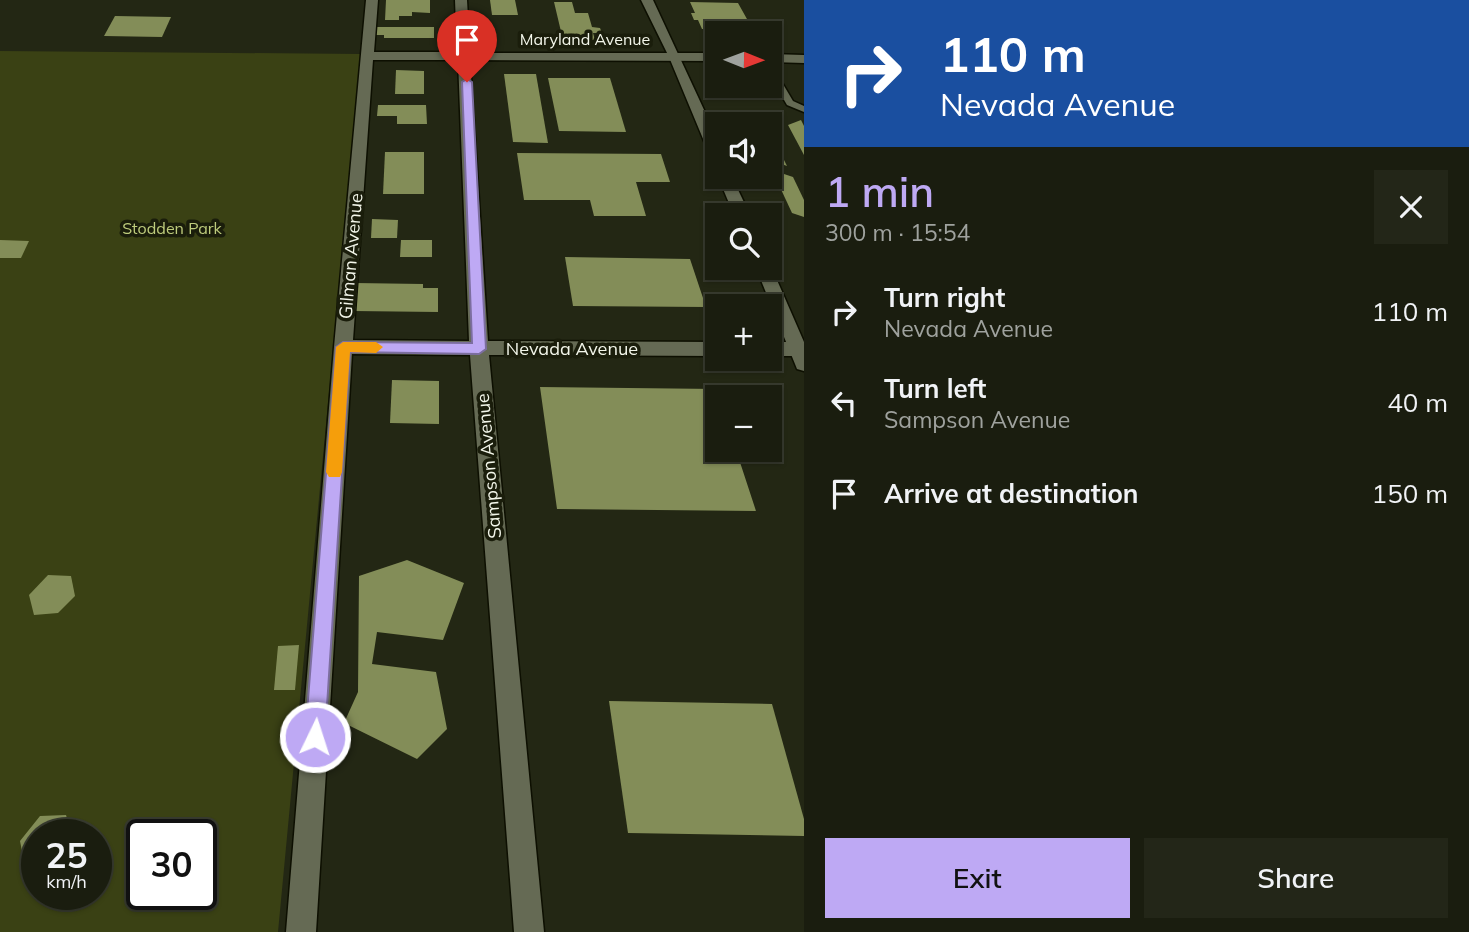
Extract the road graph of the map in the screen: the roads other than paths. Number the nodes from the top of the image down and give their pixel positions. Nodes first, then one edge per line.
1 (372, 0) edge
2 (461, 0) edge
3 (647, 0) edge
4 (466, 55) junction
5 (368, 56) junction
6 (675, 57) junction
7 (705, 57) edge
8 (782, 58) edge
9 (804, 58) edge
10 (782, 89) edge
11 (804, 110) edge
12 (705, 127) edge
13 (769, 280) edge
14 (343, 347) junction
15 (479, 349) junction
16 (705, 349) edge
17 (782, 351) edge
18 (802, 354) edge
19 (301, 932) edge
20 (530, 932) edge

1 - 5 street, Gilman Avenue
2 - 4 street, Sampson Avenue
3 - 6 street
4 - 5 street, Maryland Avenue
4 - 6 street, Maryland Avenue
4 - 15 street, Sampson Avenue
5 - 14 street, Gilman Avenue
6 - 7 street, Maryland Avenue
6 - 12 street
8 - 9 street
10 - 11 lane
13 - 18 street
14 - 15 street, Nevada Avenue
14 - 19 street, Gilman Avenue
15 - 16 street, Nevada Avenue
15 - 20 street, Sampson Avenue
17 - 18 street

